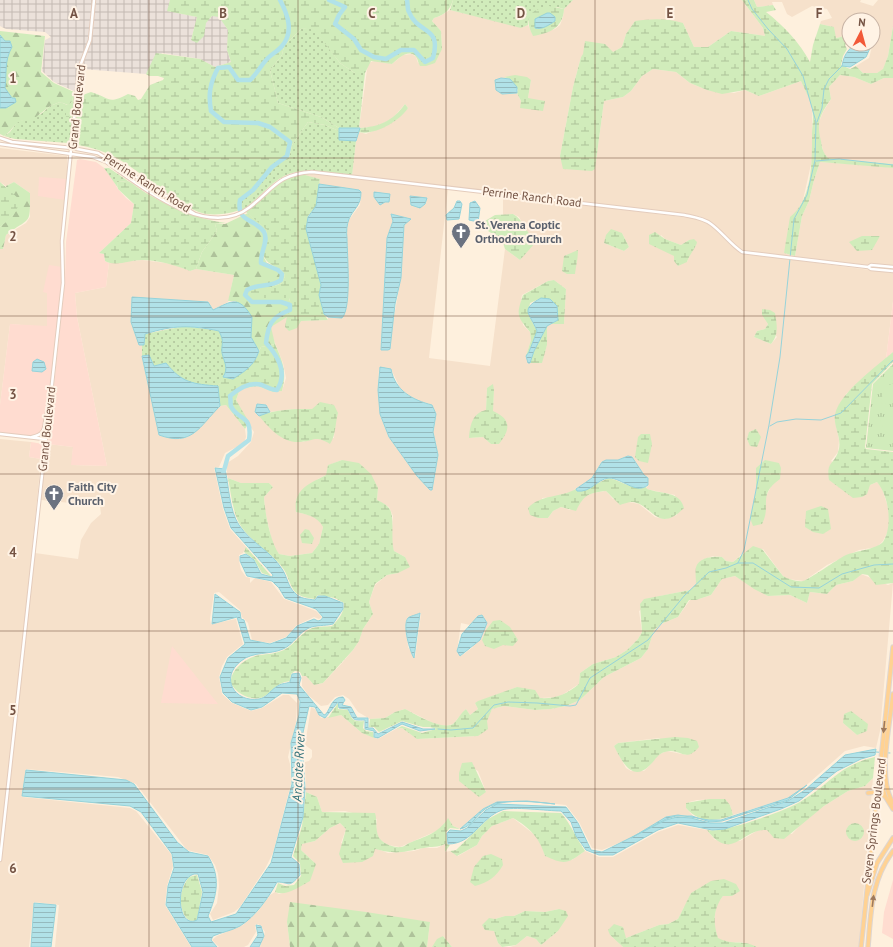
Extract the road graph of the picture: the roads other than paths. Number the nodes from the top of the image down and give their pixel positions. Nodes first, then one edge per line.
1 (94, 0) edge
2 (0, 138) edge
3 (0, 144) edge
4 (72, 148) junction
5 (72, 153) junction
6 (198, 215) junction
7 (868, 267) junction
8 (893, 267) edge
9 (893, 271) edge
10 (49, 408) junction
11 (0, 434) edge
12 (29, 438) junction
13 (45, 439) junction
14 (893, 647) edge
15 (893, 694) edge
16 (880, 771) junction
17 (878, 782) junction
18 (877, 792) junction
19 (886, 798) junction
20 (893, 803) edge
21 (893, 810) edge
22 (893, 838) edge
23 (893, 851) edge
24 (0, 860) edge
25 (861, 947) edge
26 (868, 947) edge

1 - 4 street, Grand Boulevard
2 - 4 street, Perrine Ranch Road
3 - 5 street, Perrine Ranch Road
4 - 5 street, Grand Boulevard
4 - 6 street, Perrine Ranch Road
5 - 6 street, Perrine Ranch Road
5 - 10 street, Grand Boulevard
6 - 7 street, Perrine Ranch Road
7 - 8 street, Perrine Ranch Road
7 - 9 street, Perrine Ranch Road
10 - 12 street
10 - 13 street, Grand Boulevard
11 - 12 street
12 - 13 street
13 - 24 street, Grand Boulevard
14 -> 16 main road, Seven Springs Boulevard
15 - 20 main road, Seven Springs Boulevard
16 - 17 main road, Seven Springs Boulevard
16 - 19 main road
17 - 18 main road, Seven Springs Boulevard
17 - 18 main road
18 - 19 main road
18 - 25 main road, Seven Springs Boulevard
19 - 21 main road
22 - 25 main road
26 -> 23 main road, Seven Springs Boulevard

